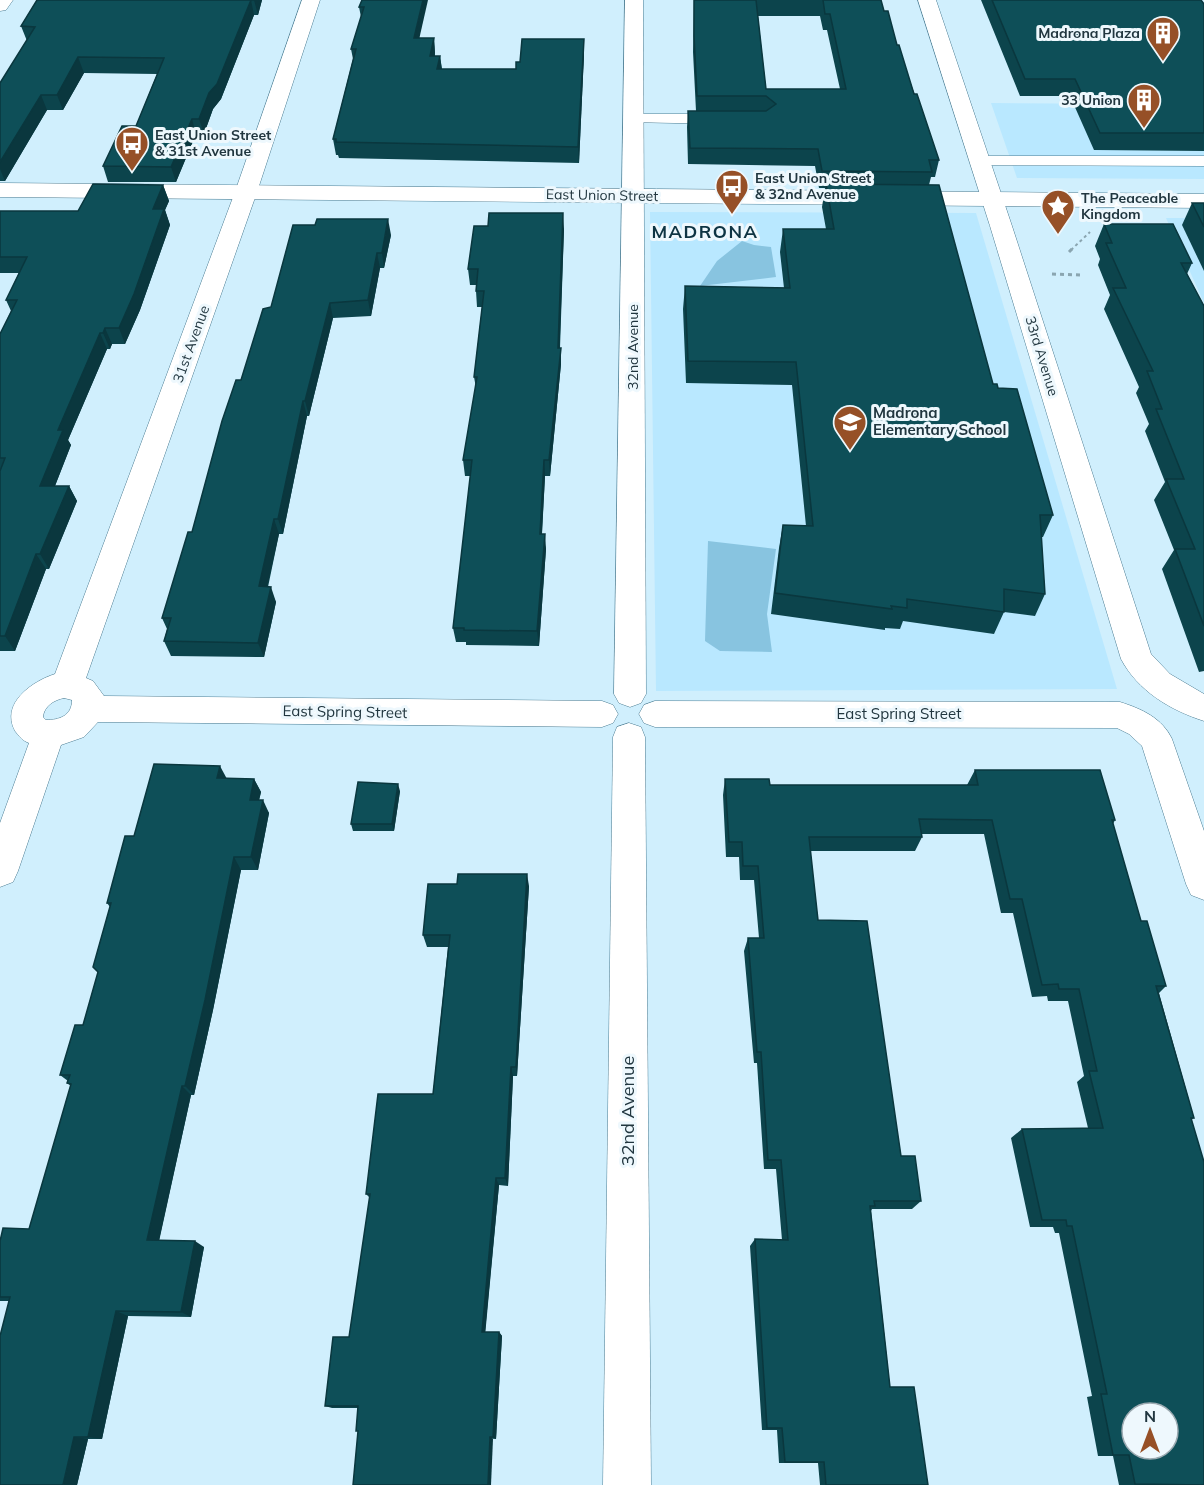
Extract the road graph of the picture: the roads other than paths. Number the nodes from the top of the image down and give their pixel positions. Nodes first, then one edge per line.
1 (4, 0) edge
2 (311, 0) edge
3 (634, 0) edge
4 (927, 0) edge
5 (0, 6) edge
6 (634, 119) junction
7 (742, 120) edge
8 (980, 161) junction
9 (1204, 161) edge
10 (0, 190) edge
11 (246, 192) junction
12 (634, 195) junction
13 (993, 200) junction
14 (1204, 201) edge
15 (67, 686) junction
16 (1191, 702) edge
17 (14, 707) edge
18 (88, 709) junction
19 (629, 722) junction
20 (49, 734) junction
21 (0, 871) edge
22 (1204, 884) edge
23 (627, 1485) edge

1 - 5 street
2 - 11 street, 31st Avenue
3 - 6 street, 32nd Avenue
4 - 8 street, 33rd Avenue
6 - 7 lane
6 - 12 street, 32nd Avenue
8 - 9 lane
8 - 13 street, 33rd Avenue
10 - 11 street, East Union Street
11 - 12 street, East Union Street
11 - 15 street, 31st Avenue
12 - 13 street, East Union Street
12 - 19 street, 32nd Avenue
13 - 14 street, East Union Street
13 - 16 street, 33rd Avenue
15 - 17 street
15 - 18 street
17 - 20 street
18 - 19 street, East Spring Street
18 - 20 street
19 - 22 street, East Spring Street
19 - 23 street, 32nd Avenue
20 - 21 street

